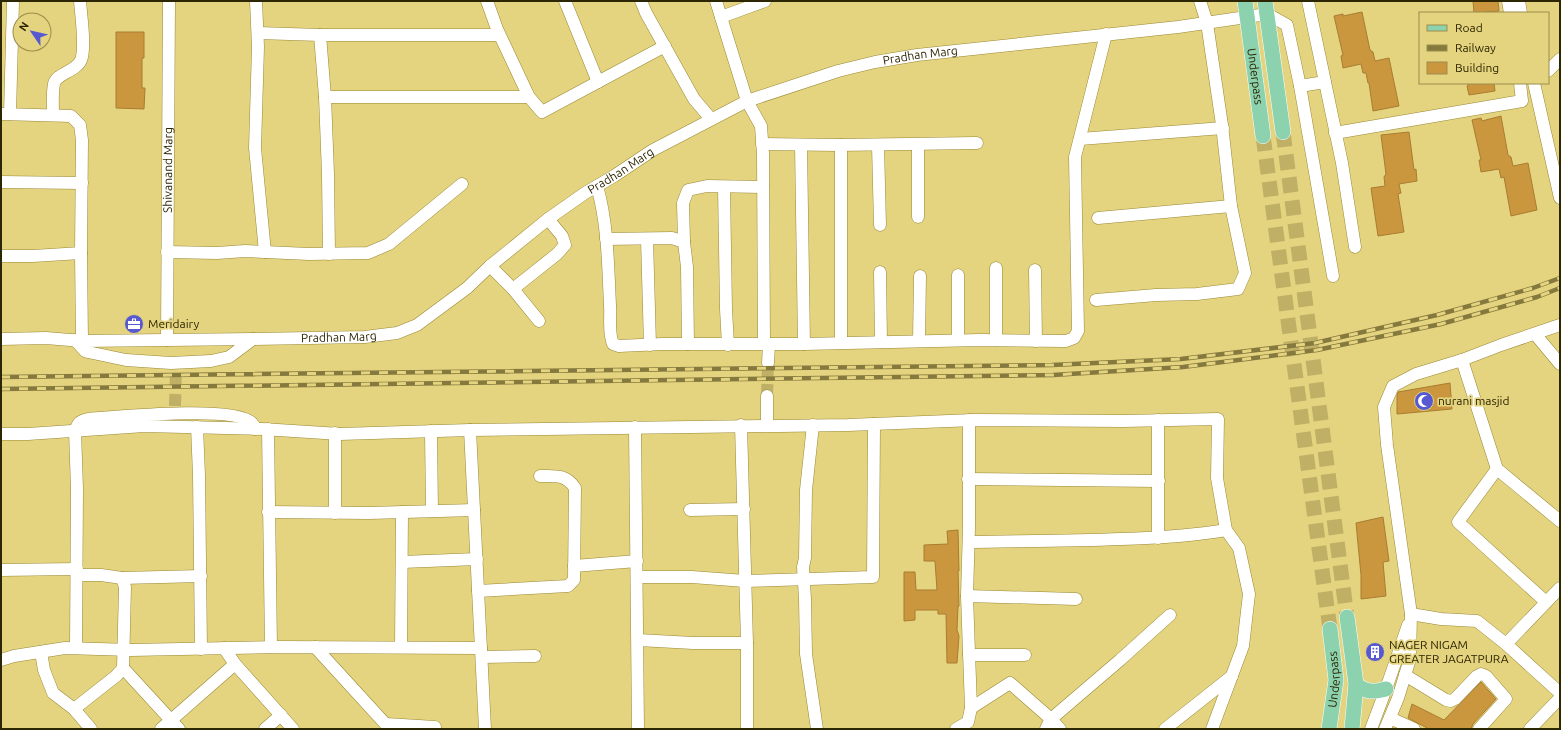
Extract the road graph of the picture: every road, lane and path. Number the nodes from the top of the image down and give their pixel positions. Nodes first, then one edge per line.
1 (13, 1) edge
2 (80, 1) edge
3 (169, 1) edge
4 (256, 1) edge
5 (487, 1) edge
6 (565, 1) edge
7 (641, 1) edge
8 (716, 1) edge
9 (765, 1) edge
10 (1200, 1) edge
11 (1245, 1) edge
12 (1308, 1) edge
13 (1508, 1) edge
14 (1519, 1) edge
15 (1266, 7) edge
16 (1510, 12) edge
17 (1521, 12) edge
18 (1247, 16) junction
19 (721, 17) junction
20 (1207, 23) junction
21 (258, 33) junction
22 (1106, 34) junction
23 (320, 35) junction
24 (499, 35) junction
25 (665, 46) junction
26 (1560, 59) edge
27 (1549, 70) edge
28 (598, 82) junction
29 (1325, 82) junction
30 (1520, 84) edge
31 (1535, 84) edge
32 (1300, 86) junction
33 (325, 97) junction
34 (529, 97) junction
35 (747, 101) junction
36 (5, 114) edge
37 (53, 115) junction
38 (711, 120) junction
39 (1223, 128) junction
40 (1283, 132) tunnel mouth
41 (1335, 133) junction
42 (1263, 136) tunnel mouth
43 (1080, 140) junction
44 (977, 143) dead end
45 (762, 144) junction
46 (801, 145) junction
47 (841, 145) junction
48 (878, 145) junction
49 (918, 145) junction
50 (1558, 176) edge
51 (1, 182) edge
52 (82, 183) junction
53 (462, 184) dead end
54 (597, 186) junction
55 (724, 187) junction
56 (763, 187) junction
57 (1560, 198) edge
58 (1231, 206) junction
59 (918, 217) dead end
60 (1098, 218) dead end
61 (548, 219) junction
62 (880, 225) dead end
63 (606, 239) junction
64 (647, 239) junction
65 (684, 242) junction
66 (1355, 247) dead end
67 (167, 252) junction
68 (265, 252) junction
69 (81, 253) junction
70 (329, 254) junction
71 (1, 256) edge
72 (490, 266) junction
73 (996, 268) dead end
74 (1035, 270) dead end
75 (880, 272) dead end
76 (920, 276) dead end
77 (958, 276) dead end
78 (1333, 276) dead end
79 (513, 289) junction
80 (1096, 300) dead end
81 (539, 321) dead end
82 (1560, 325) edge
83 (1535, 334) junction
84 (1, 339) edge
85 (253, 339) junction
86 (79, 340) junction
87 (167, 340) junction
88 (958, 340) junction
89 (996, 340) junction
90 (919, 341) junction
91 (1036, 341) junction
92 (881, 342) junction
93 (841, 343) junction
94 (688, 344) junction
95 (767, 344) junction
96 (804, 344) junction
97 (650, 345) junction
98 (728, 345) junction
99 (1462, 360) junction
100 (768, 363) tunnel mouth
101 (1560, 364) edge
102 (767, 396) tunnel mouth
103 (969, 420) junction
104 (1158, 420) junction
105 (874, 424) junction
106 (767, 425) junction
107 (812, 425) junction
108 (741, 426) junction
109 (197, 427) junction
110 (635, 427) junction
111 (255, 429) junction
112 (268, 429) junction
113 (470, 430) junction
114 (75, 431) junction
115 (430, 431) junction
116 (335, 433) junction
117 (1, 434) edge
118 (1497, 469) junction
119 (540, 476) dead end
120 (968, 479) junction
121 (1158, 481) junction
122 (744, 509) junction
123 (474, 510) junction
124 (690, 510) dead end
125 (432, 511) junction
126 (268, 512) junction
127 (402, 512) junction
128 (335, 513) junction
129 (1560, 521) edge
130 (1226, 530) junction
131 (1158, 538) junction
132 (969, 542) junction
133 (477, 559) junction
134 (402, 562) junction
135 (637, 562) junction
136 (574, 566) junction
137 (1, 570) edge
138 (77, 572) junction
139 (201, 576) junction
140 (637, 577) junction
141 (122, 578) junction
142 (804, 579) junction
143 (745, 581) junction
144 (1560, 588) edge
145 (478, 591) junction
146 (967, 596) junction
147 (1076, 599) dead end
148 (1546, 602) junction
149 (1412, 614) junction
150 (1170, 615) dead end
151 (1346, 617) tunnel mouth
152 (1330, 629) tunnel mouth
153 (638, 640) junction
154 (747, 643) junction
155 (1506, 644) junction
156 (272, 647) junction
157 (315, 647) junction
158 (400, 647) junction
159 (76, 648) junction
160 (201, 648) junction
161 (224, 648) junction
162 (123, 650) junction
163 (41, 652) junction
164 (482, 652) junction
165 (969, 655) junction
166 (535, 656) dead end
167 (1025, 656) dead end
168 (1, 660) edge
169 (235, 664) junction
170 (123, 668) junction
171 (1233, 675) junction
172 (1405, 675) junction
173 (1356, 684) junction
174 (1386, 689) junction
175 (1560, 693) edge
176 (1560, 698) edge
177 (971, 708) junction
178 (74, 709) junction
179 (281, 715) junction
180 (1388, 723) edge
181 (1049, 724) edge
182 (175, 725) edge
183 (388, 726) edge
184 (435, 727) dead end
185 (91, 729) edge
186 (161, 729) edge
187 (265, 729) edge
188 (293, 729) edge
189 (485, 729) edge
190 (638, 729) edge
191 (747, 729) edge
192 (817, 729) edge
193 (956, 729) edge
194 (1060, 729) edge
195 (1165, 729) edge
196 (1212, 729) edge
197 (1329, 729) edge
198 (1352, 729) edge
199 (1371, 729) edge
200 (1414, 729) edge
201 (1479, 729) edge
202 (1530, 729) edge

1 - 36 street
2 - 37 street
3 - 67 street, Shivanand Marg
4 - 21 street
5 - 24 street
6 - 28 street
7 - 25 street
8 - 19 street
9 - 19 street
10 - 20 street
11 - 18 main road, Underpass
12 - 29 street
13 - 16 street
14 - 17 street
15 - 18 street, Pradhan Marg
15 - 32 street
15 - 40 main road, Underpass
18 - 20 street, Pradhan Marg
18 - 42 main road, Underpass
19 - 35 street
20 - 22 street, Pradhan Marg
20 - 39 street
21 - 23 street
21 - 68 street
22 - 35 street, Pradhan Marg
22 - 43 street
23 - 24 street
23 - 33 street
24 - 34 street
25 - 28 street
25 - 38 street
26 - 27 street
28 - 34 street
29 - 32 street
29 - 41 street
30 - 41 street
31 - 50 street
32 - 78 street
33 - 34 street
33 - 70 street
35 - 38 street, Pradhan Marg
35 - 45 street
36 - 37 street
37 - 52 street
38 - 54 street, Pradhan Marg
39 - 43 street
39 - 58 street
41 - 66 street
43 - 91 street
44 - 49 street
45 - 46 street
45 - 56 street
46 - 47 street
46 - 96 street
47 - 48 street
47 - 93 street
48 - 49 street
48 - 62 street
49 - 59 street
50 - 57 street
51 - 52 street
52 - 69 street
53 - 70 street
54 - 61 street, Pradhan Marg
54 - 63 street
55 - 56 street
55 - 65 street
55 - 98 street
56 - 95 street
58 - 60 street
58 - 80 street
61 - 72 street, Pradhan Marg
61 - 79 street
63 - 64 street
63 - 97 street
64 - 65 street
64 - 97 street
65 - 94 street
67 - 68 street
67 - 87 street, Shivanand Marg
68 - 70 street
69 - 71 street
69 - 86 street
72 - 79 street
72 - 85 street, Pradhan Marg
73 - 89 street
74 - 91 street
75 - 92 street
76 - 90 street
77 - 88 street
79 - 81 street
82 - 83 street
83 - 99 street
83 - 101 street
84 - 86 street, Pradhan Marg
85 - 86 street
85 - 87 street, Pradhan Marg
86 - 87 street, Pradhan Marg
88 - 89 street
88 - 90 street
89 - 91 street
90 - 92 street
92 - 93 street
93 - 96 street
94 - 97 street
94 - 98 street
95 - 96 street
95 - 98 street
95 - 100 street
99 - 118 street
99 - 149 street
102 - 106 street
103 - 104 street
103 - 105 street
103 - 120 street
104 - 121 street
104 - 130 street
105 - 107 street
105 - 142 street
106 - 107 street
106 - 108 street
107 - 142 street
108 - 110 street
108 - 122 street
109 - 111 street
109 - 114 street
109 - 139 street
110 - 113 street
110 - 135 street
111 - 112 street
111 - 114 street
112 - 116 street
112 - 126 street
113 - 115 street
113 - 123 street
114 - 117 street
114 - 138 street
115 - 116 street
115 - 125 street
116 - 128 street
118 - 129 street
118 - 148 street
119 - 136 street
120 - 121 street
120 - 132 street
121 - 131 street
122 - 124 street
122 - 143 street
123 - 125 street
123 - 133 street
125 - 127 street
126 - 128 street
126 - 156 street
127 - 128 street
127 - 134 street
130 - 131 street
130 - 171 street
131 - 132 street
132 - 146 street
133 - 134 street
133 - 145 street
134 - 158 street
135 - 136 street
135 - 140 street
136 - 145 street
137 - 138 street
138 - 141 street
138 - 159 street
139 - 141 street
139 - 160 street
140 - 143 street
140 - 153 street
141 - 162 street
142 - 143 street
142 - 192 street
143 - 154 street
144 - 148 street
145 - 164 street
146 - 147 street
146 - 165 street
148 - 155 street
149 - 155 street
149 - 172 street
149 - 174 street
150 - 181 street
151 - 173 main road, Underpass
152 - 197 main road, Underpass
153 - 154 street
153 - 190 street
154 - 191 street
155 - 175 street
156 - 157 street
156 - 161 street
157 - 158 street
157 - 183 street
158 - 164 street
159 - 162 street
159 - 163 street
160 - 161 street
160 - 162 street
161 - 169 street
162 - 170 street
163 - 168 street
163 - 178 street
164 - 166 street
164 - 189 street
165 - 167 street
165 - 177 street
169 - 179 street
169 - 182 street
170 - 178 street
170 - 182 street
171 - 195 street
171 - 196 street
172 - 180 street
172 - 201 street
173 - 174 main road
173 - 198 main road, Underpass
174 - 199 street
176 - 202 street
177 - 181 street
177 - 193 street
178 - 185 street
179 - 187 street
179 - 188 street
180 - 200 street
181 - 194 street
182 - 186 street
183 - 184 street

